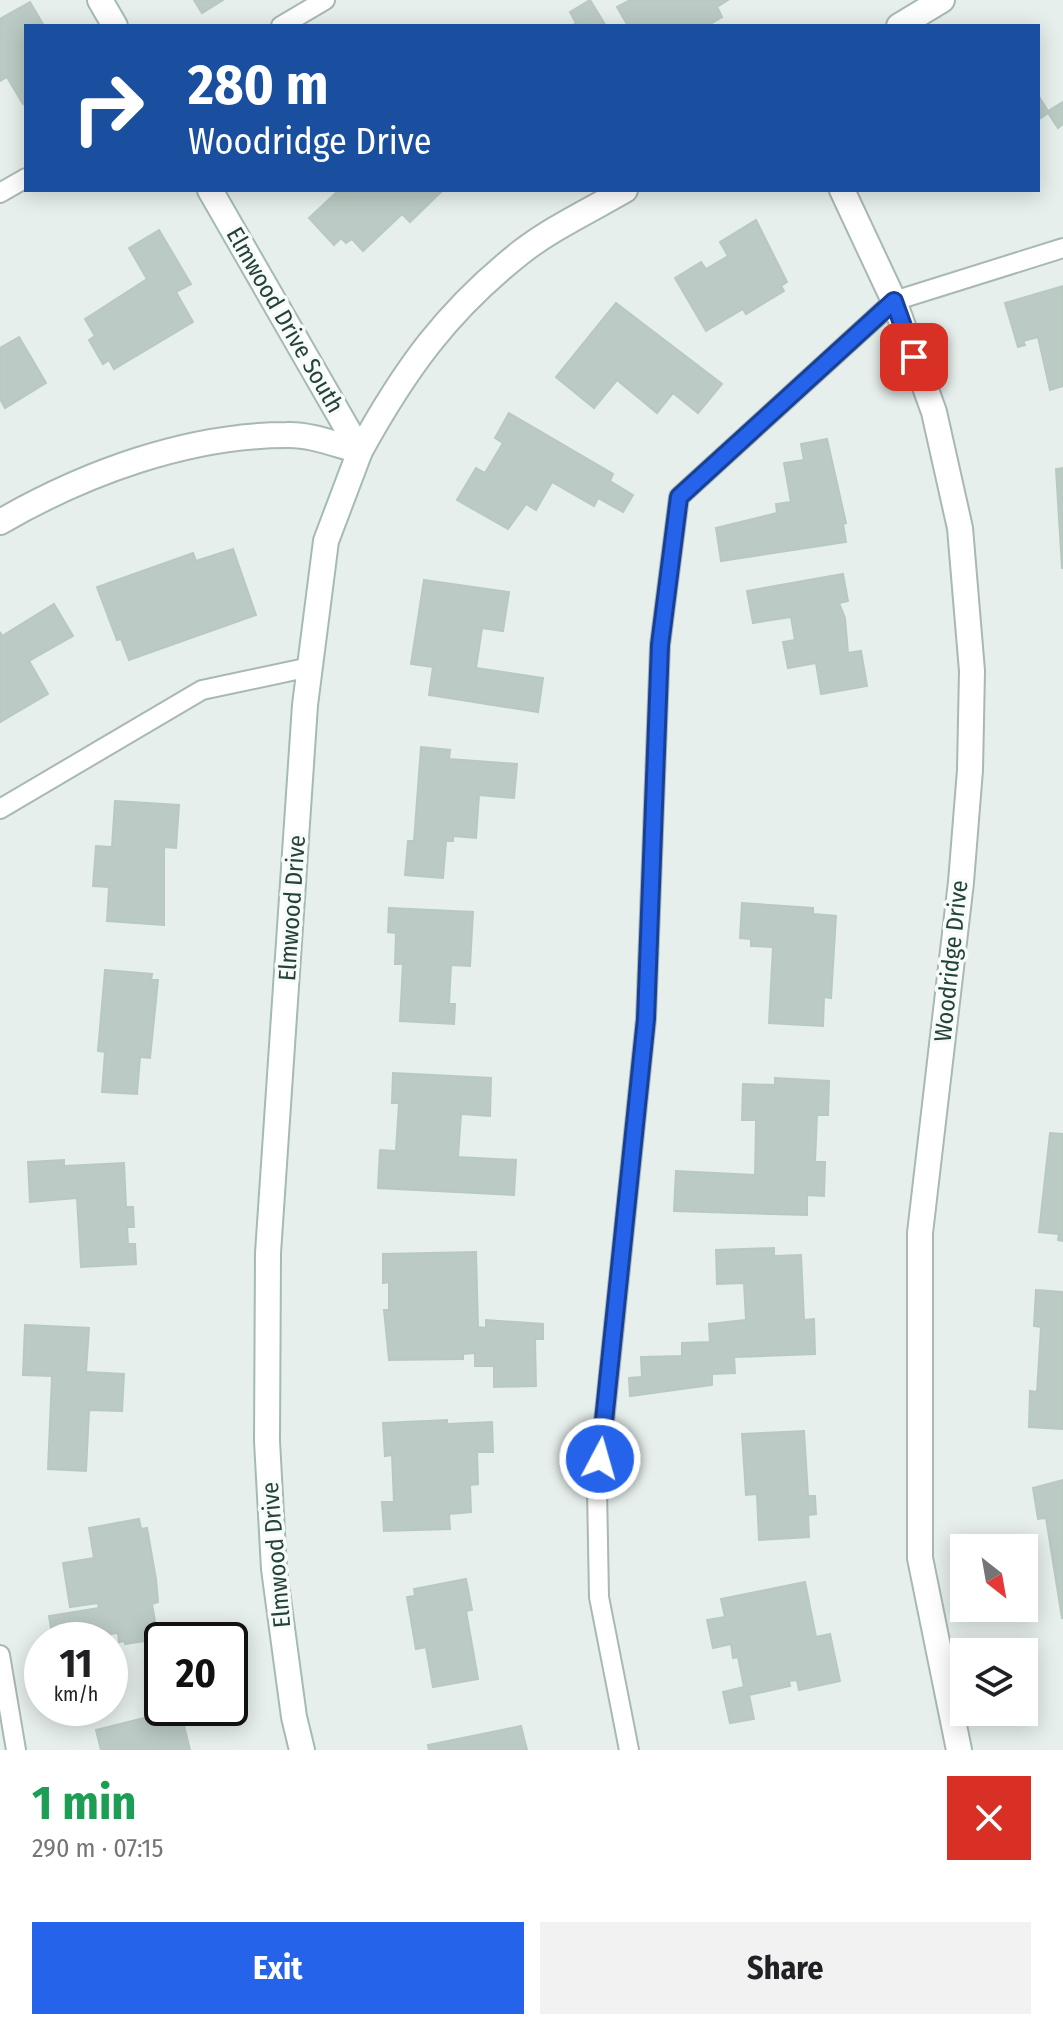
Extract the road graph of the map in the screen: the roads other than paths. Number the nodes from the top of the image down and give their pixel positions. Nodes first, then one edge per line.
1 (100, 0) edge
2 (325, 0) edge
3 (942, 0) edge
4 (114, 24) edge
5 (284, 24) edge
6 (902, 24) edge
7 (24, 179) edge
8 (211, 192) edge
9 (622, 192) edge
10 (843, 192) edge
11 (0, 193) edge
12 (1063, 248) edge
13 (894, 301) junction
14 (360, 451) junction
15 (0, 522) edge
16 (310, 667) junction
17 (0, 809) edge
18 (0, 1655) edge
19 (16, 1750) edge
20 (302, 1750) edge
21 (629, 1750) edge
22 (959, 1750) edge

1 - 4 street
2 - 5 lane
3 - 6 street
7 - 11 lane
8 - 14 street, Elmwood Drive South
9 - 14 street, Elmwood Drive
10 - 13 street, Woodridge Drive
12 - 13 lane
13 - 21 lane
13 - 22 street, Woodridge Drive
14 - 15 street
14 - 16 street, Elmwood Drive
16 - 17 lane
16 - 20 street, Elmwood Drive
18 - 19 lane

